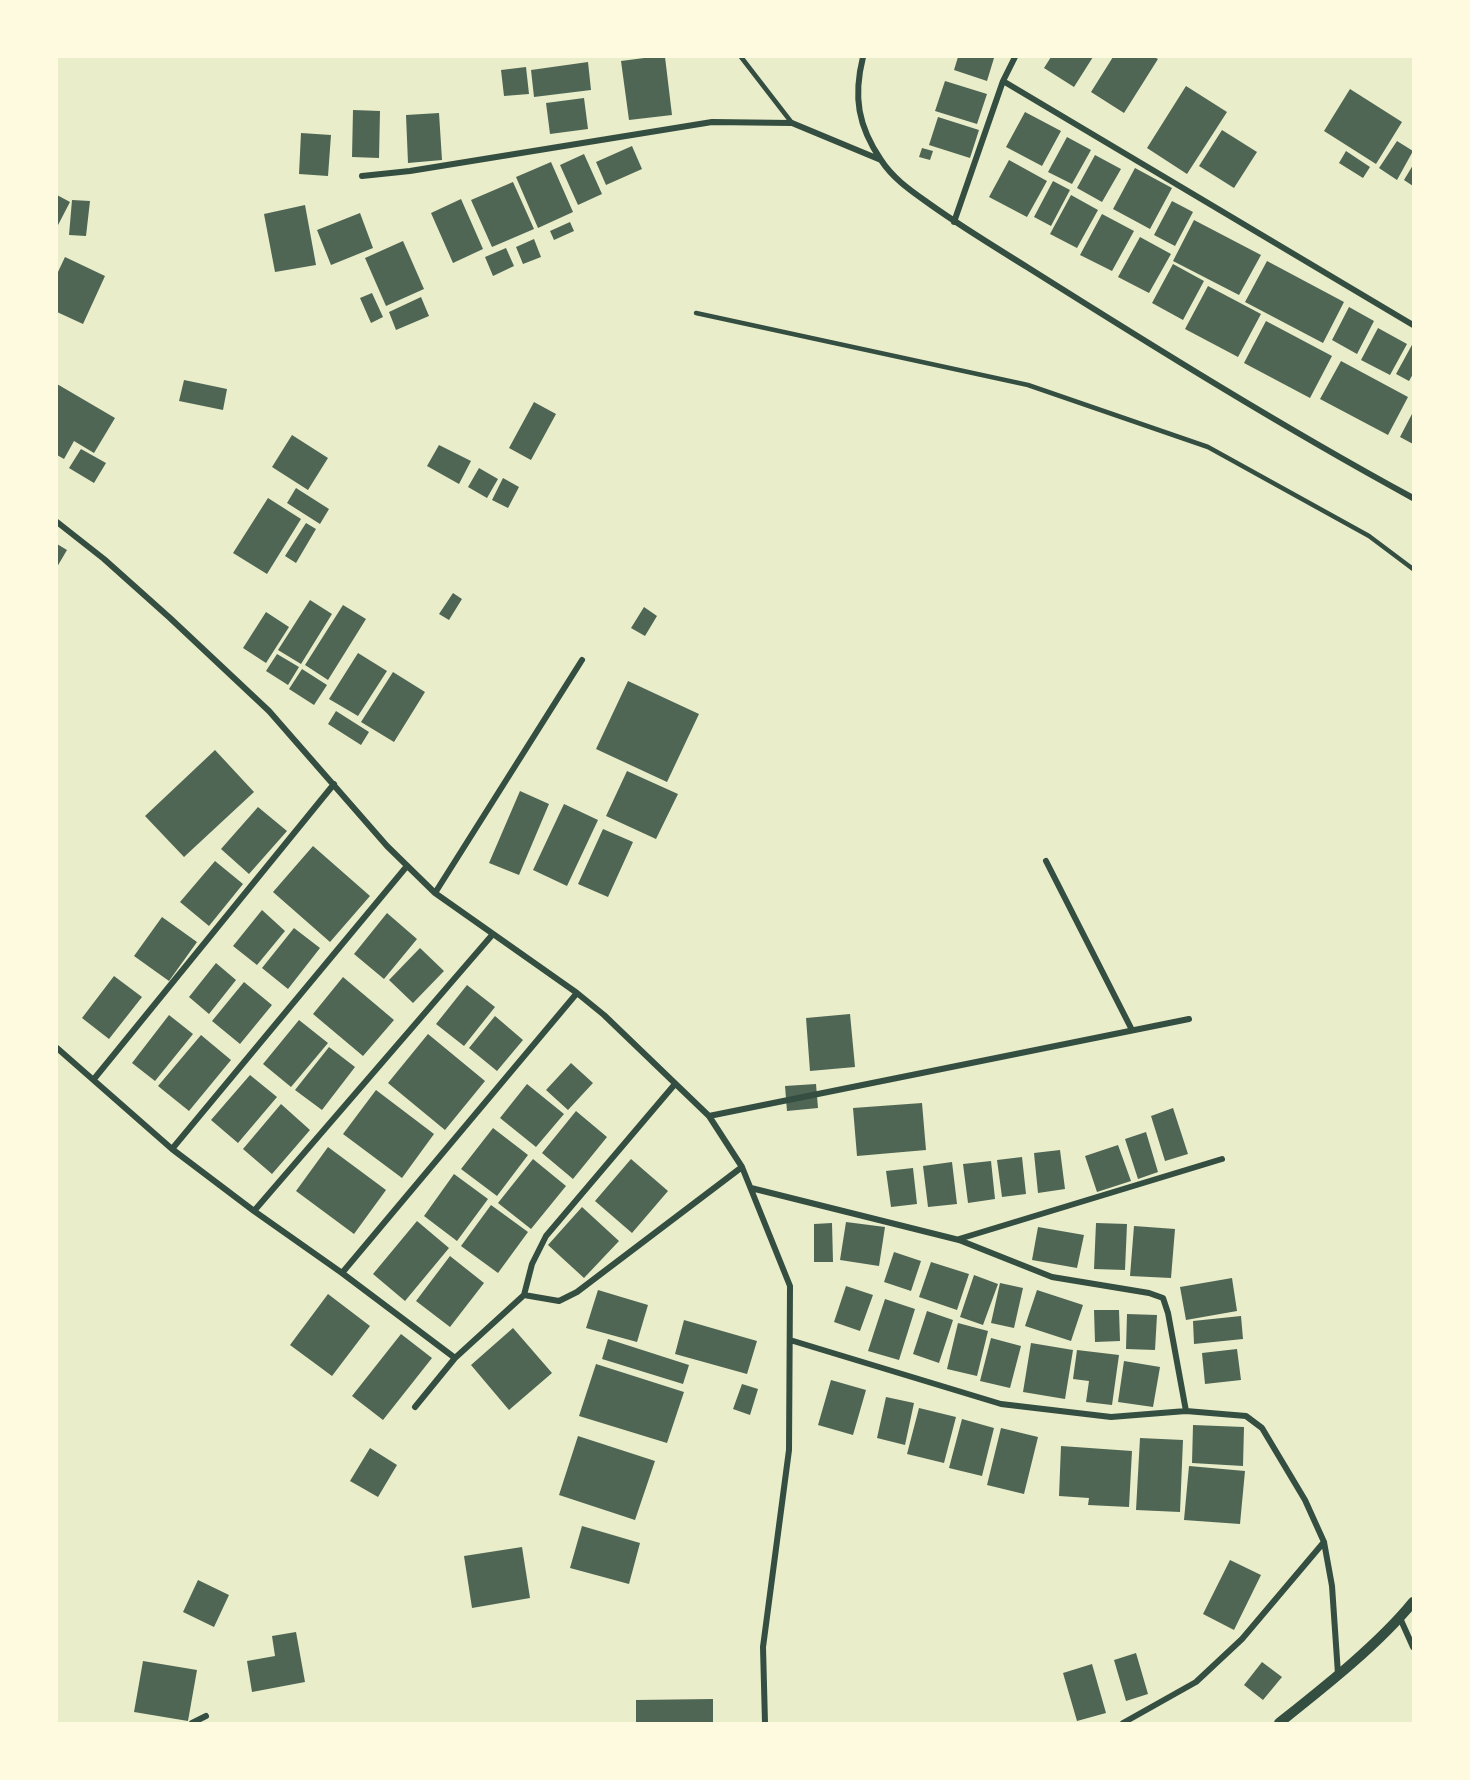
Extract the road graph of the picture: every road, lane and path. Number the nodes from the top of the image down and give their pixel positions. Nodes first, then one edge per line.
1 (741, 57) edge
2 (862, 57) edge
3 (1015, 57) edge
4 (1003, 81) junction
5 (792, 123) junction
6 (881, 160) junction
7 (362, 176) dead end
8 (954, 222) junction
9 (696, 313) dead end
10 (1413, 325) edge
11 (1413, 498) edge
12 (57, 522) edge
13 (1413, 569) edge
14 (582, 660) dead end
15 (334, 784) junction
16 (1046, 861) dead end
17 (406, 866) junction
18 (435, 893) junction
19 (493, 934) junction
20 (577, 993) junction
21 (1189, 1018) dead end
22 (1132, 1030) junction
23 (57, 1048) edge
24 (93, 1079) junction
25 (675, 1084) junction
26 (710, 1116) junction
27 (172, 1149) junction
28 (1222, 1159) dead end
29 (742, 1167) junction
30 (751, 1188) junction
31 (254, 1212) junction
32 (958, 1240) junction
33 (342, 1273) junction
34 (524, 1295) junction
35 (790, 1340) junction
36 (455, 1358) junction
37 (415, 1407) dead end
38 (1186, 1411) junction
39 (1324, 1542) junction
40 (1413, 1602) edge
41 (1400, 1618) junction
42 (1413, 1647) edge
43 (1338, 1674) junction
44 (206, 1716) dead end
45 (192, 1723) edge
46 (765, 1723) edge
47 (1123, 1723) edge
48 (1279, 1723) edge

1 - 5 lane
2 - 6 street
3 - 4 street
4 - 8 street
4 - 10 street
5 - 6 street
5 - 7 street
6 - 8 street
8 - 11 street
9 - 13 lane
12 - 15 street
14 - 18 street
15 - 17 street
15 - 24 street
16 - 22 street
17 - 18 street
17 - 27 street
18 - 19 street
19 - 20 street
19 - 31 street
20 - 25 street
20 - 33 street
21 - 22 street
22 - 26 street
23 - 24 street
24 - 27 street
25 - 26 street
25 - 34 street
26 - 29 street
27 - 31 street
28 - 32 street
29 - 30 street
29 - 34 street
30 - 32 street
30 - 35 street
31 - 33 street
32 - 38 street
33 - 36 street
34 - 36 street
35 - 38 street
35 - 46 street
36 - 37 street
38 - 39 street
39 - 43 street
39 - 47 street
40 - 41 street
41 - 42 street
41 - 43 street
43 - 48 street
44 - 45 street

